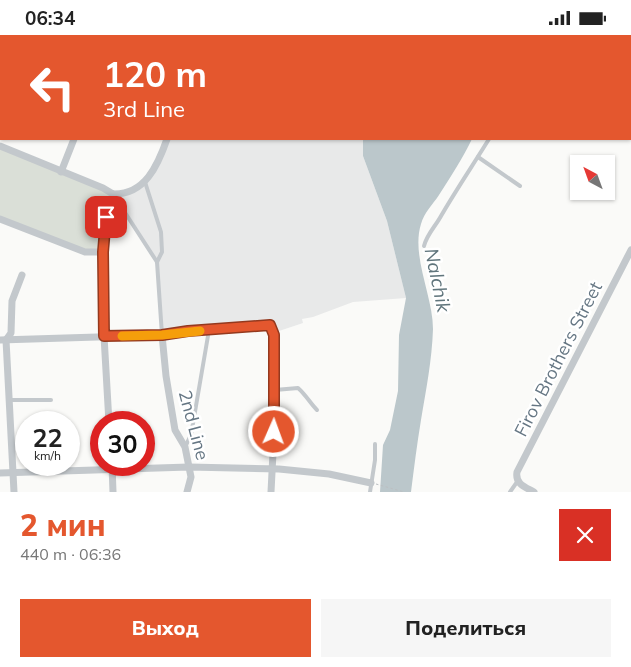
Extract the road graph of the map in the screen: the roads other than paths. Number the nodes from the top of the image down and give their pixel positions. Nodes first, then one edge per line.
1 (74, 140) edge
2 (167, 140) edge
3 (488, 140) edge
4 (0, 146) edge
5 (478, 157) junction
6 (60, 172) junction
7 (145, 182) junction
8 (520, 185) dead end
9 (113, 195) junction
10 (0, 219) edge
11 (424, 247) dead end
12 (631, 250) edge
13 (103, 252) junction
14 (157, 261) junction
15 (22, 275) dead end
16 (209, 330) junction
17 (162, 335) junction
18 (104, 336) junction
19 (3, 340) edge
20 (275, 390) junction
21 (9, 400) junction
22 (51, 400) dead end
23 (317, 410) dead end
24 (108, 411) edge
25 (375, 444) dead end
26 (185, 447) junction
27 (155, 467) edge
28 (189, 467) junction
29 (90, 468) edge
30 (272, 469) junction
31 (0, 473) edge
32 (13, 473) junction
33 (112, 476) edge
34 (518, 482) junction
35 (370, 483) junction
36 (14, 492) edge
37 (113, 492) edge
38 (187, 492) edge
39 (270, 492) edge
40 (370, 492) edge
41 (510, 492) edge
42 (534, 492) edge

1 - 6 street
2 - 7 street
3 - 5 lane
4 - 6 street
5 - 8 lane
5 - 11 lane
6 - 9 street
7 - 9 street
7 - 14 lane
9 - 13 street
9 - 14 lane
10 - 13 street
12 - 34 street, Firov Brothers Street
13 - 18 street
14 - 17 lane
15 - 19 street
16 - 17 street
16 - 20 street
16 - 26 lane
17 - 18 street
17 - 26 street, 2nd Line
18 - 19 street
18 - 24 street
19 - 21 street
20 - 23 lane
20 - 30 street
21 - 22 lane
21 - 32 street
25 - 35 lane
26 - 28 street, 2nd Line
27 - 28 street
28 - 30 street
28 - 38 street, 2nd Line
29 - 32 street
30 - 35 street
30 - 39 street
31 - 32 street
32 - 36 street
33 - 37 street
34 - 41 lane
34 - 42 street
35 - 40 lane

